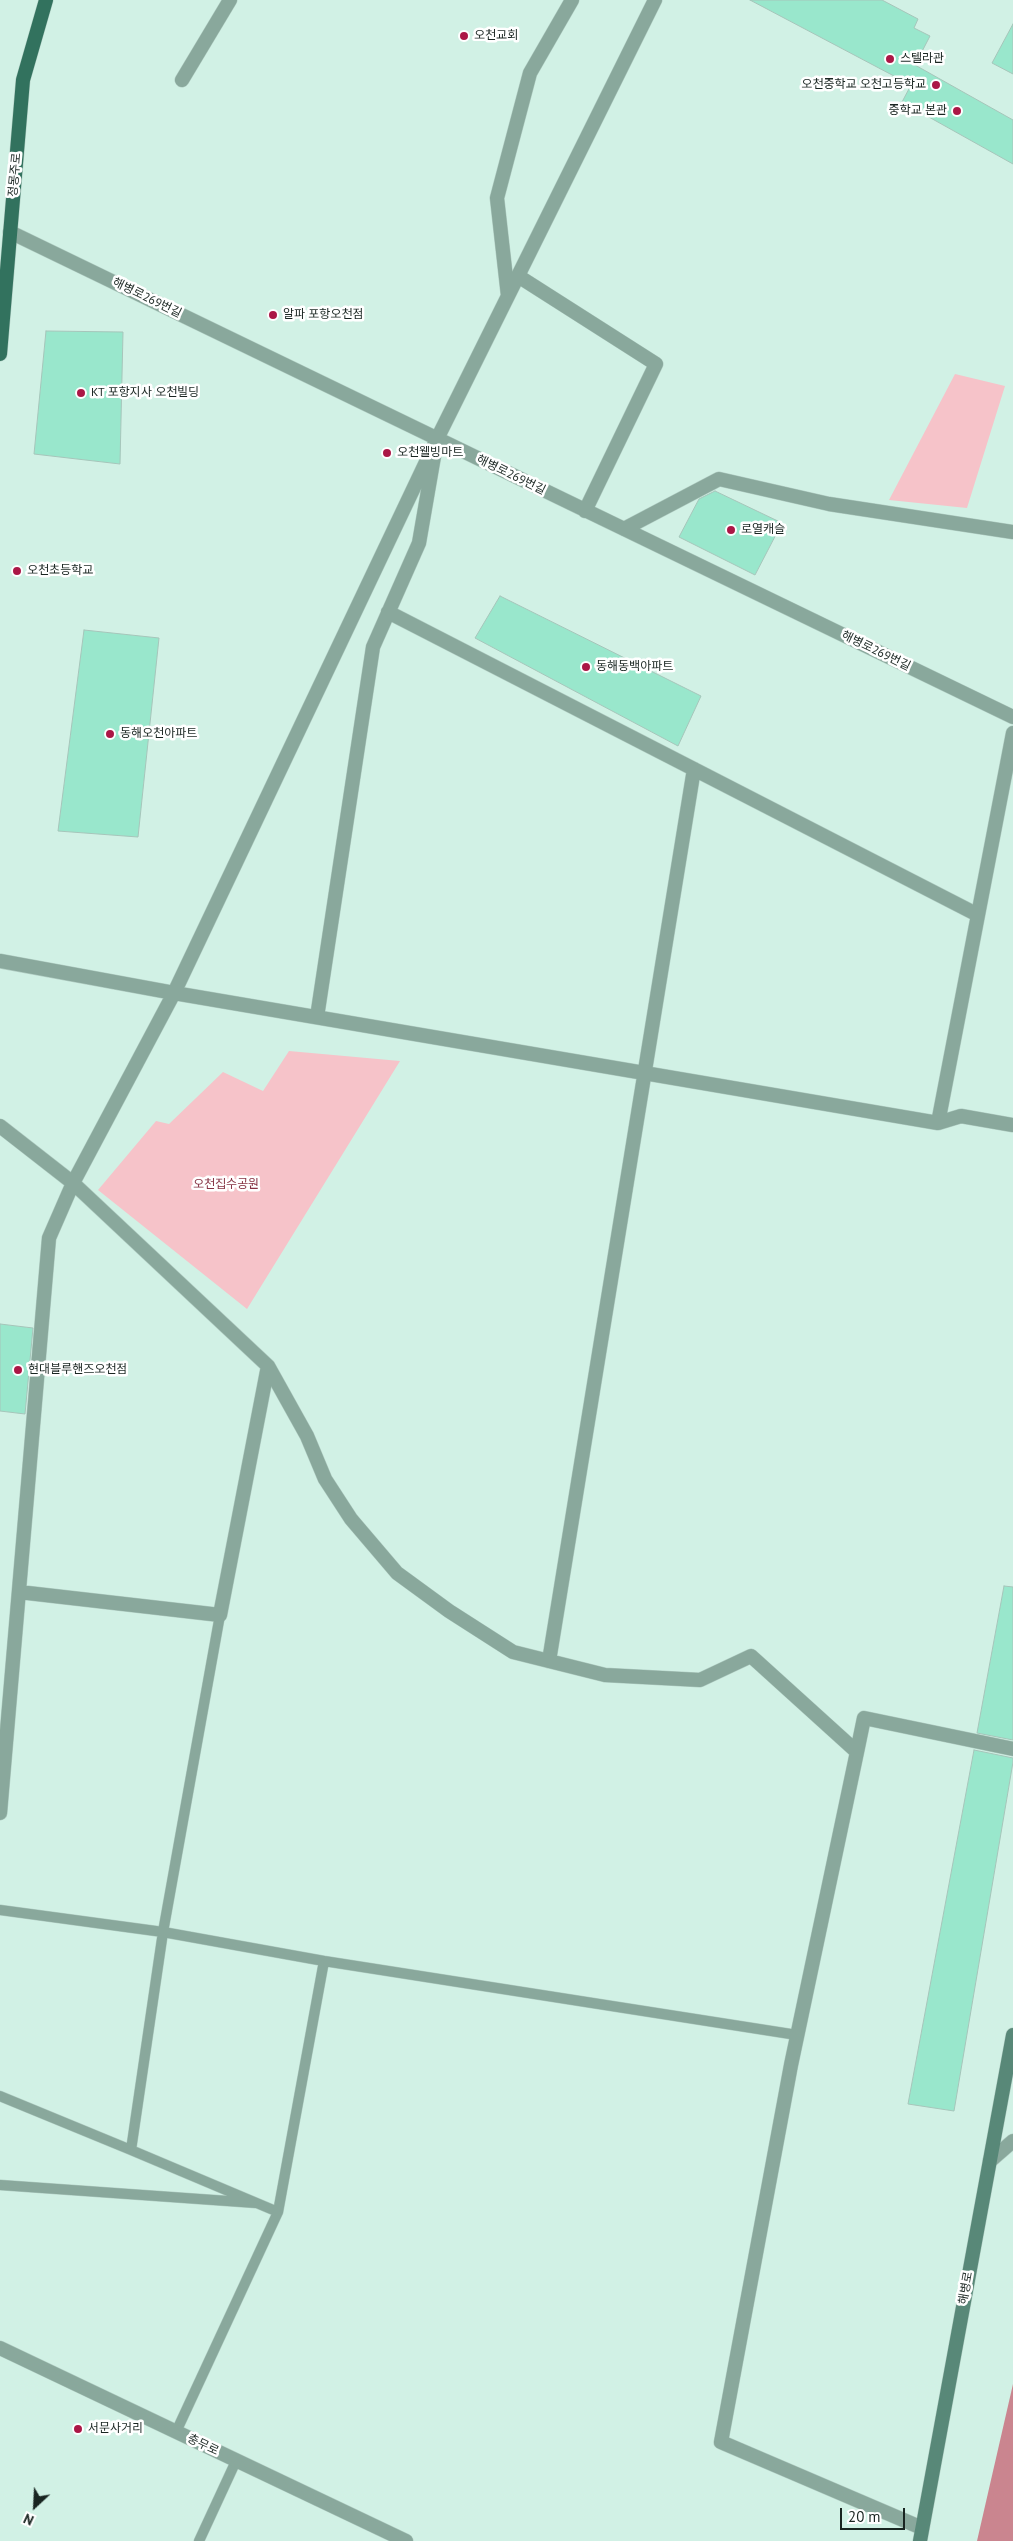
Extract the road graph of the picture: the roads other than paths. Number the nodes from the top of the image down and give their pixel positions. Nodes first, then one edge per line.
1 (46, 0) edge
2 (230, 0) edge
3 (572, 0) edge
4 (655, 0) edge
5 (182, 80) dead end
6 (5, 229) edge
7 (518, 276) junction
8 (508, 296) junction
9 (0, 354) edge
10 (437, 439) junction
11 (585, 511) junction
12 (624, 529) junction
13 (1013, 532) edge
14 (388, 612) junction
15 (1013, 717) edge
16 (1013, 733) edge
17 (694, 769) junction
18 (978, 914) junction
19 (0, 961) edge
20 (174, 992) junction
21 (317, 1017) junction
22 (644, 1073) junction
23 (938, 1123) junction
24 (1013, 1125) edge
25 (0, 1126) edge
26 (73, 1183) junction
27 (268, 1366) junction
28 (19, 1592) junction
29 (220, 1615) junction
30 (549, 1661) junction
31 (1013, 1749) edge
32 (857, 1752) junction
33 (0, 1813) edge
34 (0, 1910) edge
35 (163, 1932) junction
36 (324, 1961) junction
37 (1013, 2034) edge
38 (797, 2035) junction
39 (0, 2096) edge
40 (1013, 2141) edge
41 (131, 2150) junction
42 (990, 2161) junction
43 (0, 2185) edge
44 (256, 2203) junction
45 (278, 2212) junction
46 (0, 2348) edge
47 (176, 2432) junction
48 (236, 2461) junction
49 (921, 2534) edge
50 (383, 2536) edge
51 (199, 2541) edge
52 (406, 2541) edge

1 - 6 main road, 정몽주로
2 - 5 street
3 - 8 street
4 - 7 street
6 - 9 main road, 정몽주로
6 - 10 street, 해병로269번길
7 - 8 street
7 - 11 street
8 - 10 street
10 - 11 street, 해병로269번길
10 - 14 street
10 - 20 street
11 - 12 street, 해병로269번길
12 - 13 street
12 - 15 street, 해병로269번길
14 - 17 street
14 - 21 street
16 - 18 street
17 - 18 street
17 - 22 street
18 - 23 street
19 - 20 street
20 - 21 street
20 - 26 street
21 - 22 street
22 - 23 street
22 - 30 street
23 - 24 street
25 - 26 street
26 - 27 street
26 - 28 street
27 - 29 street
27 - 30 street
28 - 29 street
28 - 33 street
29 - 35 lane
30 - 32 street
31 - 32 street
32 - 38 street
34 - 35 lane
35 - 36 lane
35 - 41 lane
36 - 38 lane
36 - 45 lane
37 - 42 main road, 해병로
38 - 49 street
39 - 41 lane
40 - 42 street
41 - 44 lane
42 - 49 main road, 해병로
43 - 44 lane
44 - 45 lane
45 - 47 lane
46 - 47 street, 충무로
47 - 48 street, 충무로
48 - 50 street, 충무로
48 - 51 lane
50 - 52 street, 충무로

